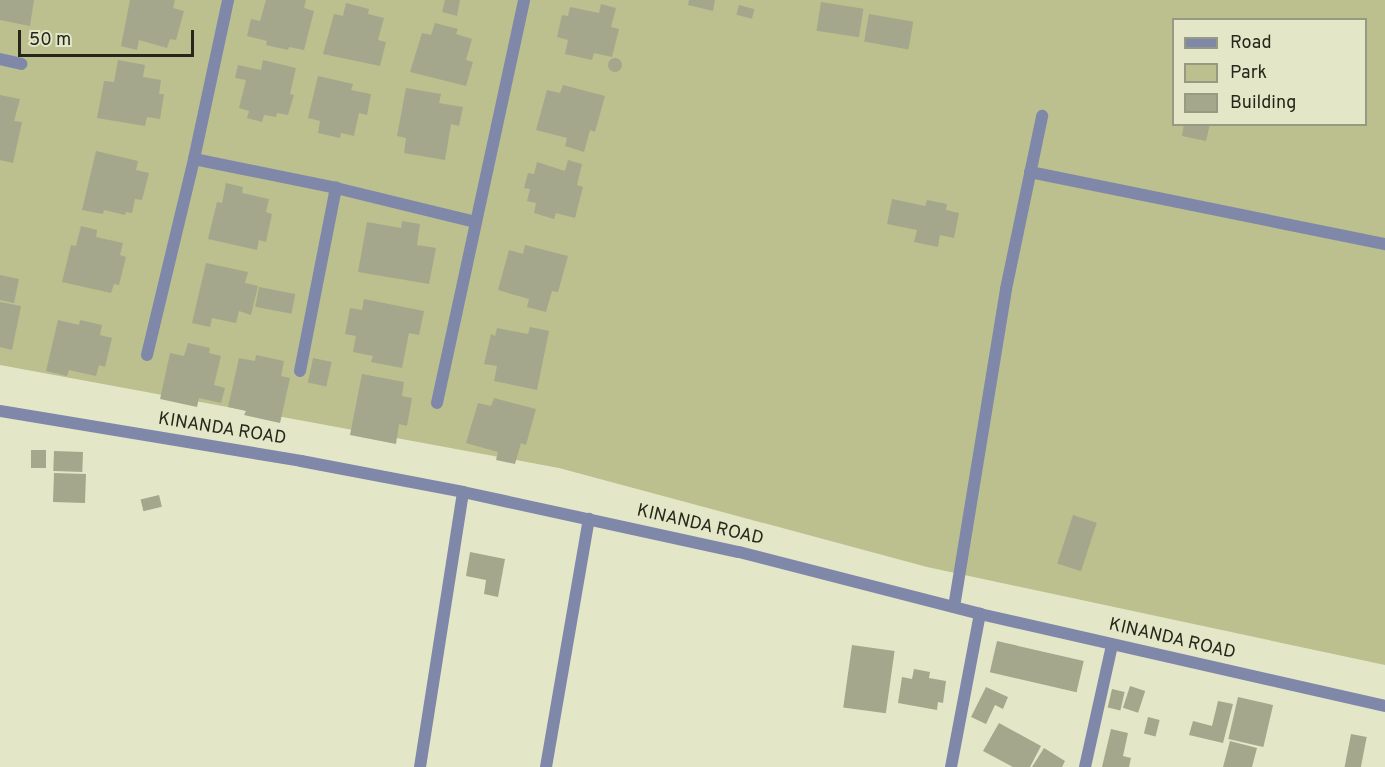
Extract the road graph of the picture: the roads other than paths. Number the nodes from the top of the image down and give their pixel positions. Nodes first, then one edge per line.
1 (228, 0) edge
2 (524, 0) edge
3 (0, 59) edge
4 (21, 64) dead end
5 (1042, 116) dead end
6 (194, 159) junction
7 (1030, 172) junction
8 (336, 188) junction
9 (475, 222) junction
10 (1385, 244) edge
11 (147, 355) dead end
12 (300, 371) dead end
13 (437, 403) dead end
14 (0, 411) edge
15 (463, 492) junction
16 (589, 519) junction
17 (954, 607) junction
18 (980, 614) junction
19 (1112, 645) junction
20 (1385, 706) edge
21 (420, 767) edge
22 (546, 767) edge
23 (951, 767) edge
24 (1085, 767) edge

1 - 6 street
2 - 9 street
3 - 4 street
5 - 7 street
6 - 8 street
6 - 11 street
7 - 10 street
7 - 17 street
8 - 9 street
8 - 12 street
9 - 13 street
14 - 15 street, KINANDA ROAD
15 - 16 street, KINANDA ROAD
15 - 21 street
16 - 17 street, KINANDA ROAD
16 - 22 street
17 - 18 street, KINANDA ROAD
18 - 19 street, KINANDA ROAD
18 - 23 street
19 - 20 street, KINANDA ROAD
19 - 24 street

